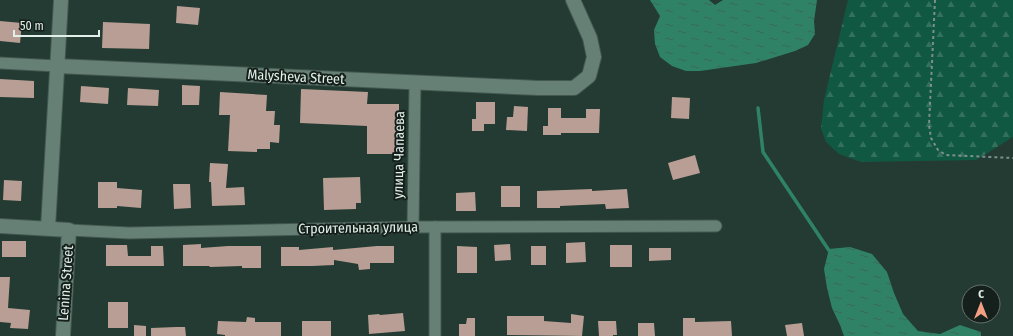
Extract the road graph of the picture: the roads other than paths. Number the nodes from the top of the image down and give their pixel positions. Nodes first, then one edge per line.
1 (61, 0) edge
2 (573, 0) edge
3 (0, 63) edge
4 (57, 66) junction
5 (415, 83) junction
6 (0, 226) edge
7 (716, 226) dead end
8 (413, 227) junction
9 (435, 227) junction
10 (48, 228) junction
11 (69, 230) junction
12 (62, 336) edge
13 (435, 336) edge

1 - 4 street
2 - 5 street, Malysheva Street
3 - 4 street, Malysheva Street
4 - 5 street, Malysheva Street
4 - 10 street
5 - 8 street, улица Чапаева
6 - 10 street, Строительная улица
7 - 9 street, Строительная улица
8 - 9 street, Строительная улица
8 - 11 street, Строительная улица
9 - 13 street
10 - 11 street, Строительная улица
11 - 12 street, Lenina Street

